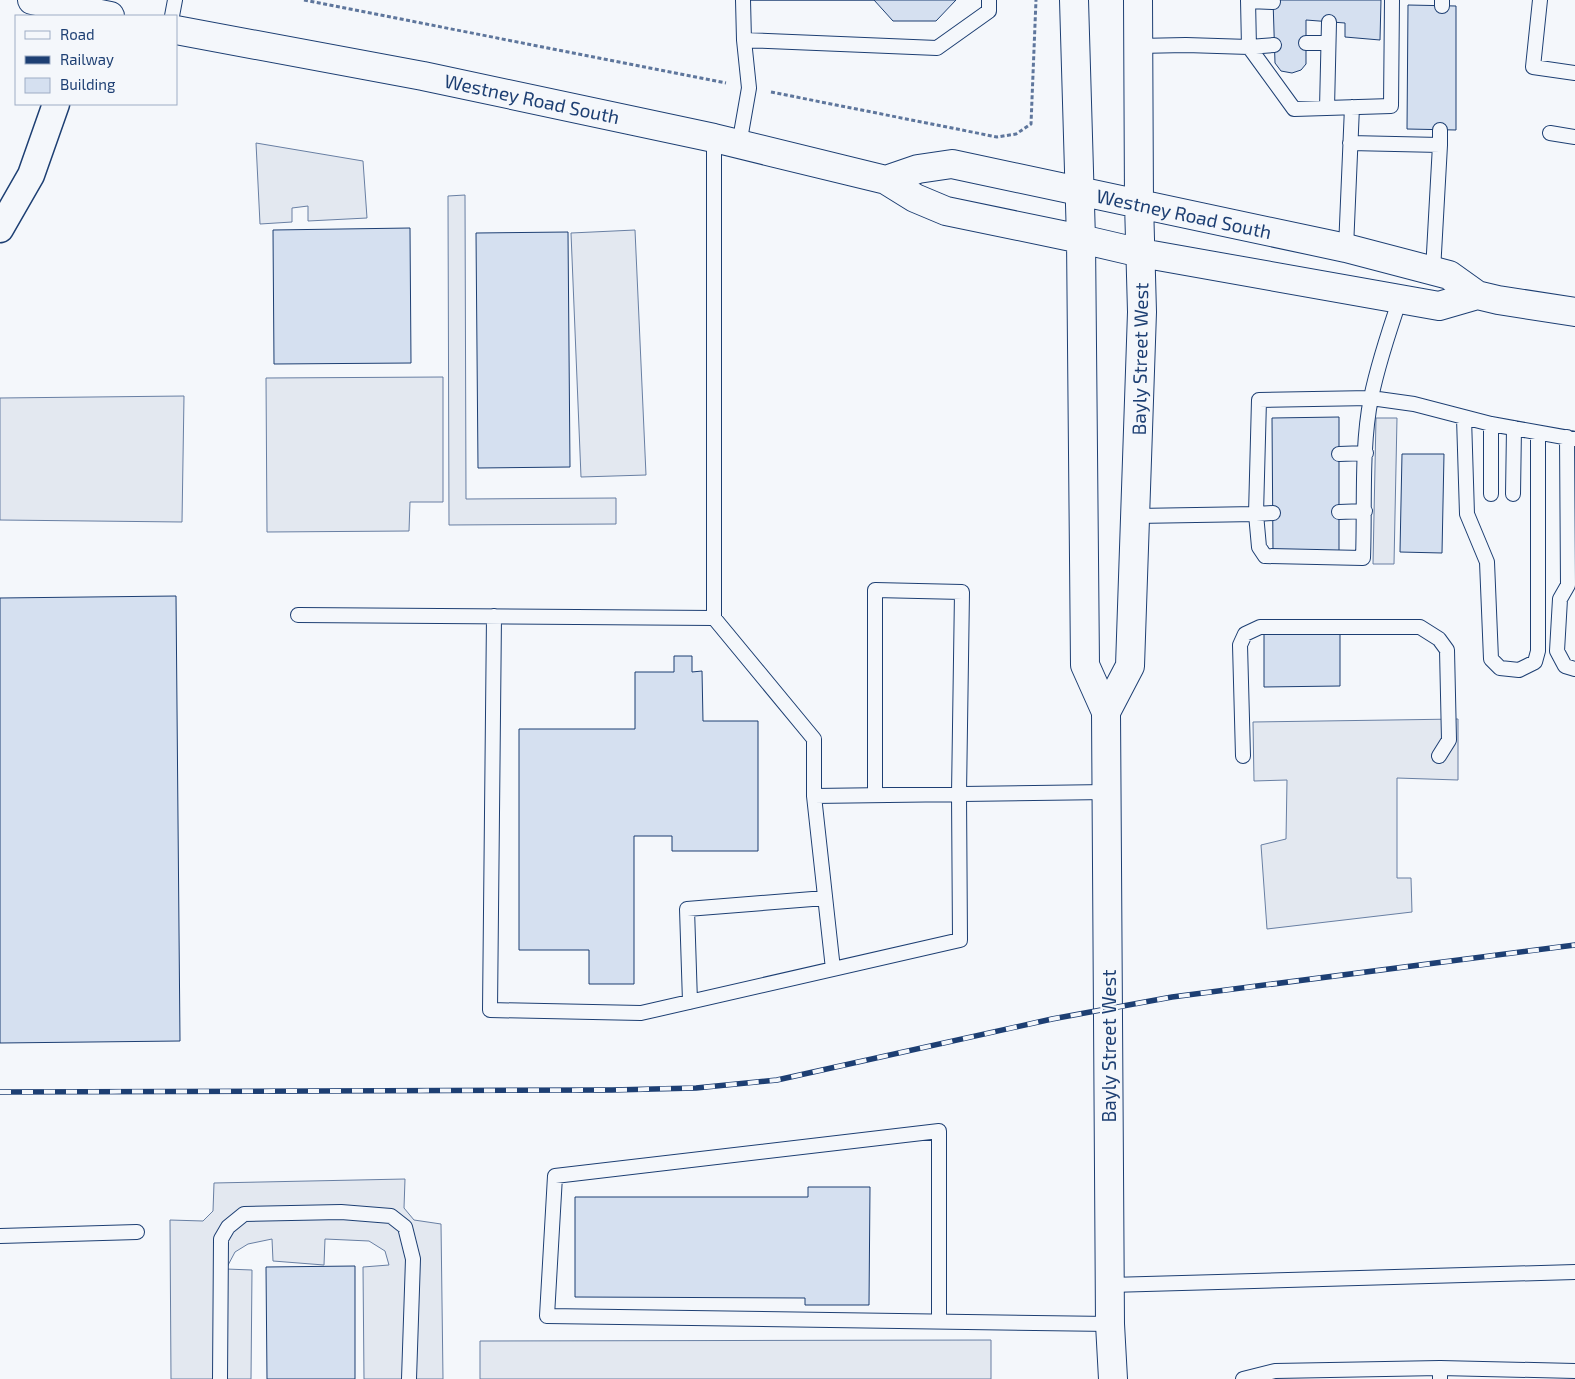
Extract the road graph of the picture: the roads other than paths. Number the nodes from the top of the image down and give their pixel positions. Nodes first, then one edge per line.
1 (32, 0) edge
2 (175, 0) edge
3 (742, 0) edge
4 (989, 0) edge
5 (1074, 0) edge
6 (1138, 0) edge
7 (1248, 0) edge
8 (1392, 0) edge
9 (1540, 0) edge
10 (1273, 2) dead end
11 (82, 9) edge
12 (106, 15) edge
13 (172, 15) edge
14 (1329, 22) dead end
15 (178, 30) edge
16 (744, 40) junction
17 (1328, 43) junction
18 (1306, 44) dead end
19 (1274, 45) dead end
20 (1138, 46) junction
21 (1249, 46) junction
22 (1575, 73) edge
23 (56, 105) edge
24 (1352, 107) junction
25 (1327, 108) junction
26 (1440, 130) dead end
27 (1550, 132) dead end
28 (1575, 137) edge
29 (726, 142) junction
30 (1350, 143) junction
31 (1440, 145) junction
32 (886, 180) junction
33 (1080, 191) junction
34 (1139, 203) junction
35 (0, 229) edge
36 (1081, 238) junction
37 (1346, 248) junction
38 (1141, 253) junction
39 (1433, 271) junction
40 (1477, 295) junction
41 (1400, 299) junction
42 (1575, 312) edge
43 (1371, 398) junction
44 (1464, 418) junction
45 (1491, 424) junction
46 (1514, 428) junction
47 (1538, 433) junction
48 (1571, 438) edge
49 (1366, 453) junction
50 (1339, 454) dead end
51 (1491, 494) dead end
52 (1513, 494) dead end
53 (1365, 511) junction
54 (1339, 512) dead end
55 (1273, 513) dead end
56 (1256, 514) junction
57 (1136, 516) junction
58 (1571, 587) edge
59 (298, 615) dead end
60 (494, 616) junction
61 (714, 618) junction
62 (1575, 669) edge
63 (1106, 712) junction
64 (1243, 756) dead end
65 (1440, 756) dead end
66 (1107, 792) junction
67 (959, 794) junction
68 (875, 795) junction
69 (814, 796) junction
70 (826, 898) junction
71 (833, 969) junction
72 (690, 1002) junction
73 (137, 1232) dead end
74 (0, 1236) edge
75 (1575, 1272) edge
76 (1110, 1285) junction
77 (939, 1322) junction
78 (1110, 1324) junction
79 (1575, 1370) edge
80 (1440, 1374) edge
81 (220, 1379) edge
82 (409, 1379) edge
83 (1113, 1379) edge
84 (1243, 1379) edge

1 - 11 main road
2 - 13 lane
3 - 16 lane
4 - 16 lane
5 - 33 main road, Bayly Street West
6 - 20 main road, Bayly Street West
7 - 10 lane
7 - 21 lane
8 - 24 lane
9 - 22 lane
11 - 12 main road
14 - 17 lane
15 - 29 main road, Westney Road South
16 - 29 lane
17 - 18 lane
17 - 25 lane
19 - 21 lane
20 - 21 lane
20 - 34 main road, Bayly Street West
21 - 25 lane
23 - 35 street
24 - 25 lane
24 - 30 lane
26 - 31 lane
27 - 28 lane
29 - 32 main road, Westney Road South
29 - 61 lane
30 - 31 lane
30 - 37 lane
31 - 39 lane
32 - 33 main road, Westney Road South
32 - 36 main road, Westney Road South
33 - 34 main road, Westney Road South
33 - 36 main road, Bayly Street West
34 - 37 main road, Westney Road South
34 - 38 main road, Bayly Street West
36 - 38 main road, Westney Road South
36 - 63 main road, Bayly Street West
37 - 39 main road, Westney Road South
38 - 41 main road, Westney Road South
38 - 57 main road, Bayly Street West
39 - 40 main road, Westney Road South
40 - 41 main road, Westney Road South
40 - 42 main road, Westney Road South
41 - 43 lane
43 - 44 lane
43 - 49 lane
43 - 56 lane
44 - 45 lane
44 - 47 lane
45 - 46 lane
45 - 51 lane
46 - 47 lane
46 - 52 lane
47 - 48 lane
48 - 58 lane
49 - 50 lane
49 - 53 lane
53 - 54 lane
53 - 56 lane
55 - 56 lane
56 - 57 lane
57 - 63 main road, Bayly Street West
58 - 62 lane
59 - 60 lane
60 - 61 lane
60 - 72 lane
61 - 69 lane
63 - 66 main road, Bayly Street West
64 - 65 lane
66 - 67 lane
66 - 76 main road, Bayly Street West
67 - 68 lane
67 - 68 lane
67 - 71 lane
68 - 69 lane
69 - 70 lane
70 - 71 lane
70 - 72 lane
71 - 72 lane
73 - 74 lane
75 - 76 lane
76 - 78 main road, Bayly Street West
77 - 77 lane
77 - 78 lane
78 - 83 main road, Bayly Street West
79 - 80 lane
80 - 84 lane
81 - 82 lane

